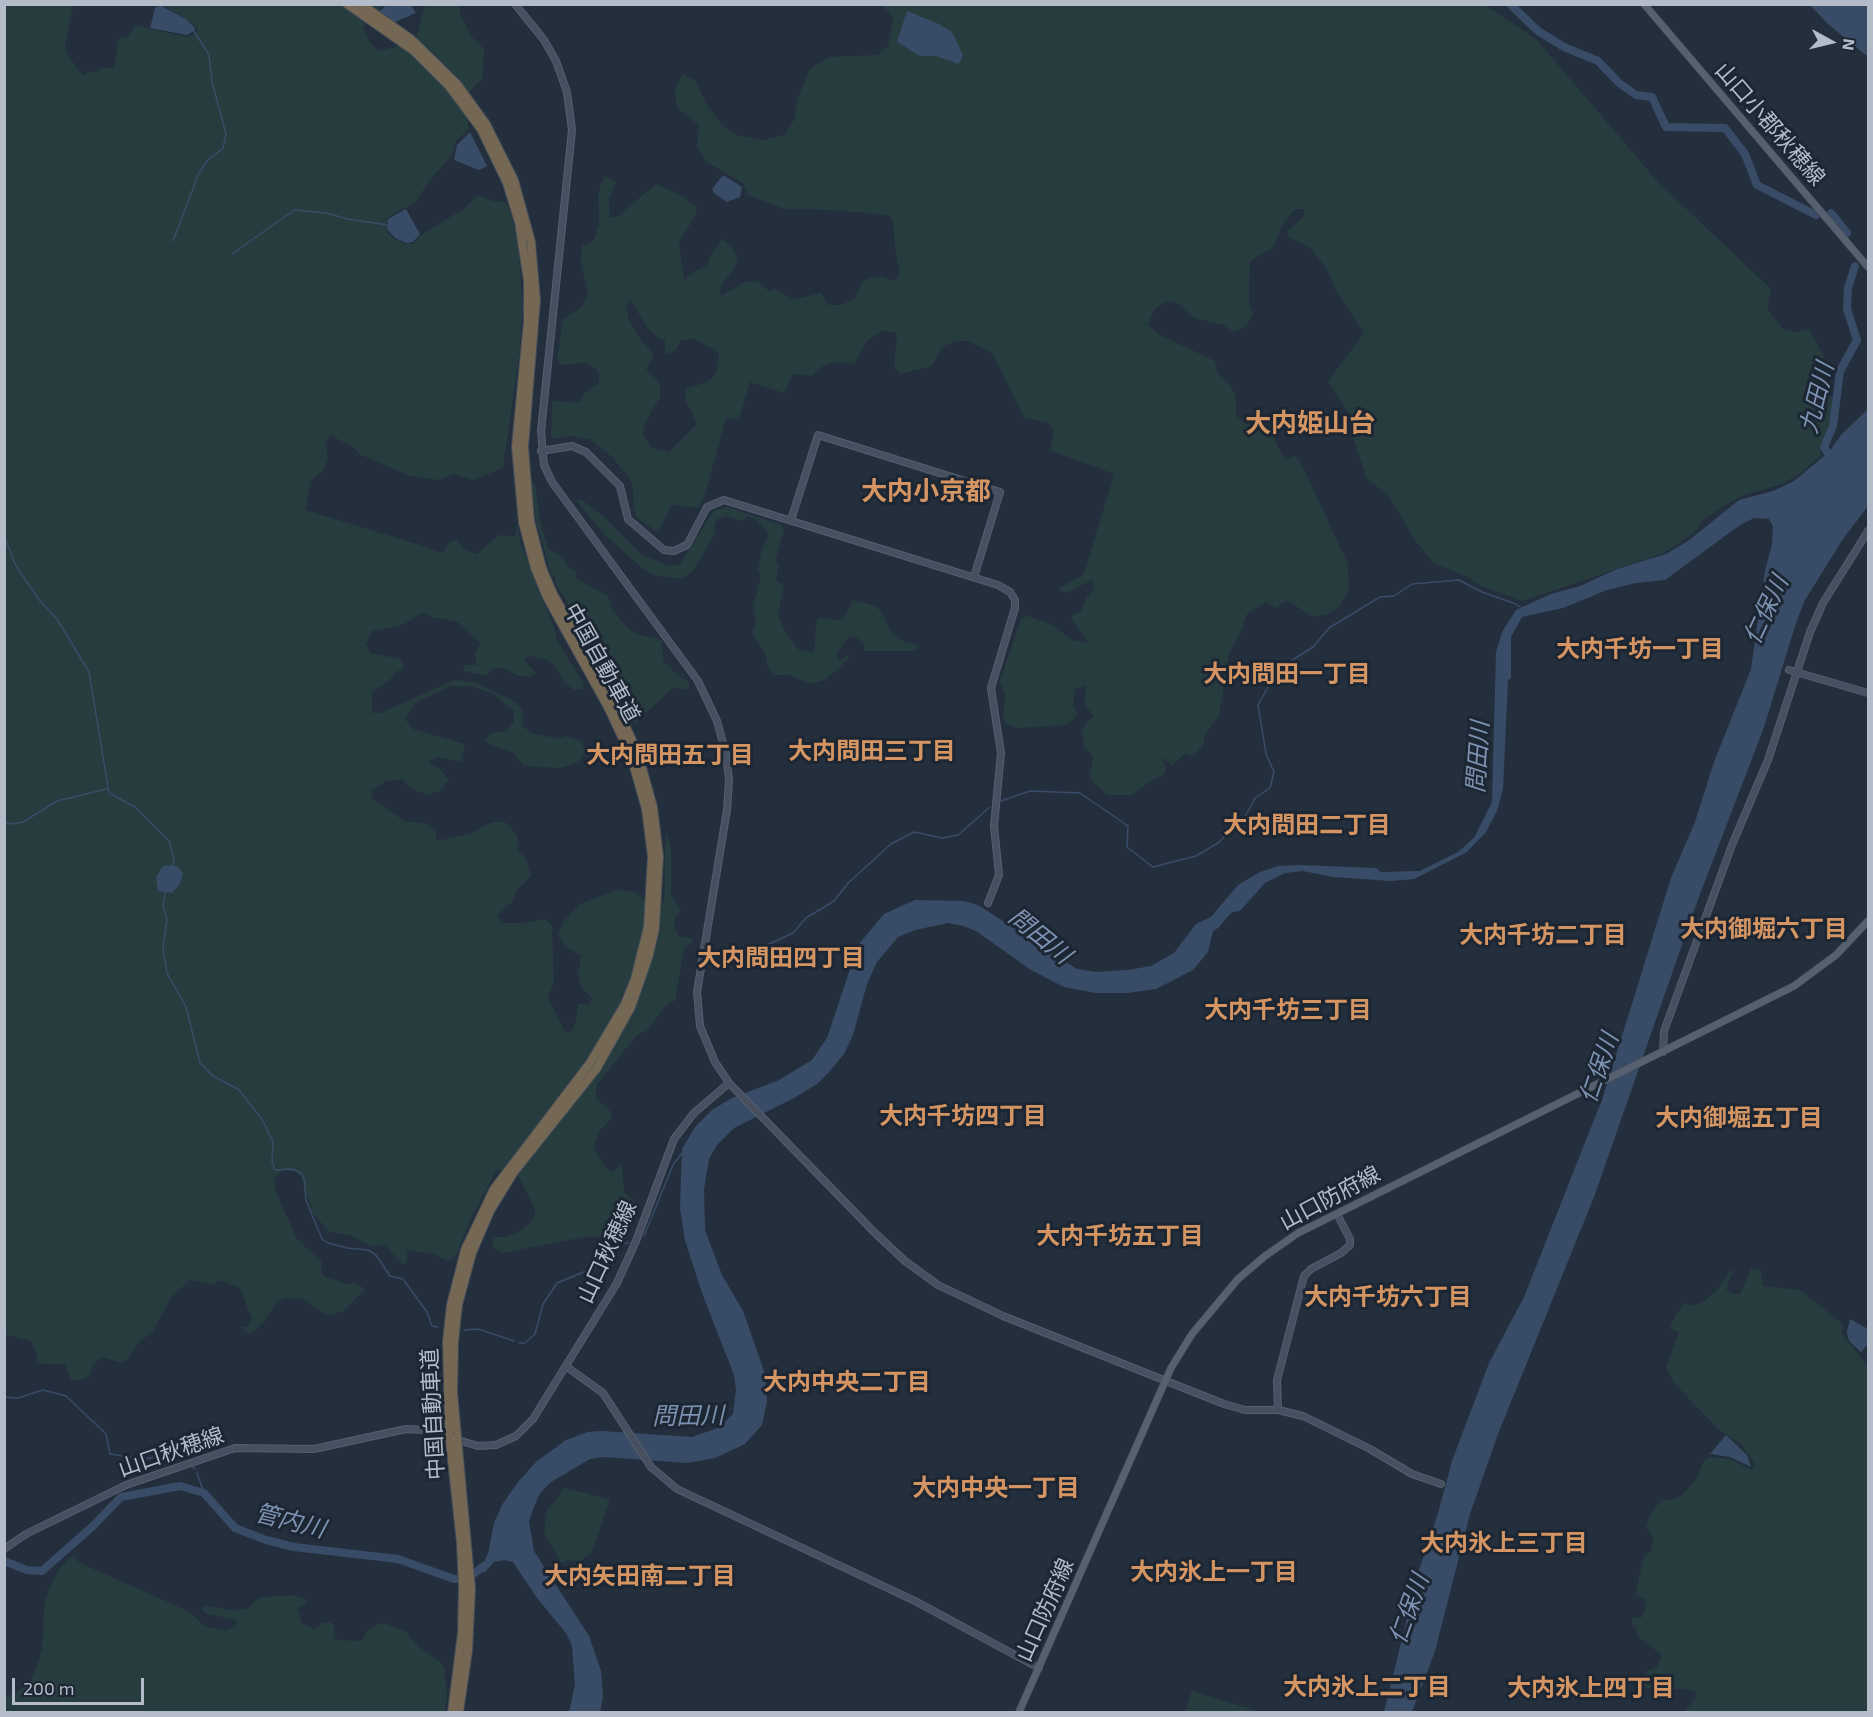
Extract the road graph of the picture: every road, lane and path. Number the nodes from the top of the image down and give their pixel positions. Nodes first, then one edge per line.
1 (347, 4) edge
2 (361, 4) edge
3 (515, 4) edge
4 (1644, 4) edge
5 (371, 15) junction
6 (1869, 267) edge
7 (541, 451) junction
8 (791, 520) junction
9 (1869, 531) edge
10 (974, 577) junction
11 (1792, 670) junction
12 (1869, 693) edge
13 (988, 903) dead end
14 (1869, 921) edge
15 (1663, 1052) junction
16 (729, 1083) junction
17 (1338, 1214) junction
18 (567, 1367) junction
19 (1166, 1381) junction
20 (1278, 1410) junction
21 (1441, 1485) dead end
22 (4, 1549) edge
23 (467, 1589) junction
24 (1039, 1668) junction
25 (452, 1713) edge
26 (459, 1713) edge
27 (1019, 1713) edge

1 - 5 highway, 中国自動車道
2 - 5 highway, 中国自動車道
3 - 7 street
4 - 6 main road, 山口小郡秋穂線
5 - 23 highway, 中国自動車道, bridge
7 - 8 street
7 - 16 street
8 - 10 street
8 - 10 street
9 - 11 street
10 - 13 street
11 - 12 street
11 - 15 street
14 - 15 main road, 山口防府線
15 - 17 main road, 山口防府線
16 - 18 street, 山口秋穂線
16 - 19 street
17 - 19 main road, 山口防府線
17 - 20 street
18 - 22 street, 山口秋穂線
18 - 24 street
19 - 20 street
19 - 24 main road, 山口防府線
20 - 21 street
23 - 25 highway, 中国自動車道
23 - 26 highway, 中国自動車道
24 - 27 main road, 山口防府線

